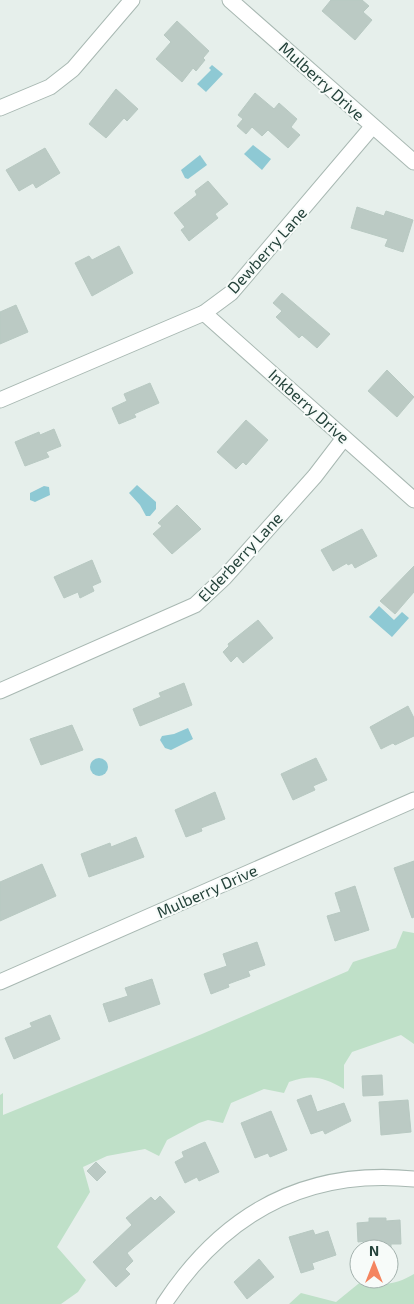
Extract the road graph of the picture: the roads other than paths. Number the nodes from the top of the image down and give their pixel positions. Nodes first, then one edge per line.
1 (132, 0) edge
2 (230, 0) edge
3 (0, 108) edge
4 (372, 127) junction
5 (414, 162) edge
6 (204, 313) junction
7 (0, 400) edge
8 (344, 438) junction
9 (414, 500) edge
10 (0, 691) edge
11 (414, 800) edge
12 (0, 982) edge
13 (414, 1179) edge
14 (164, 1304) edge

1 - 3 street
2 - 4 street, Mulberry Drive
4 - 5 street, Mulberry Drive
4 - 6 street, Dewberry Lane
6 - 7 street, Dewberry Lane
6 - 8 street, Inkberry Drive
8 - 9 street, Inkberry Drive
8 - 10 street, Elderberry Lane
11 - 12 street, Mulberry Drive
13 - 14 street

